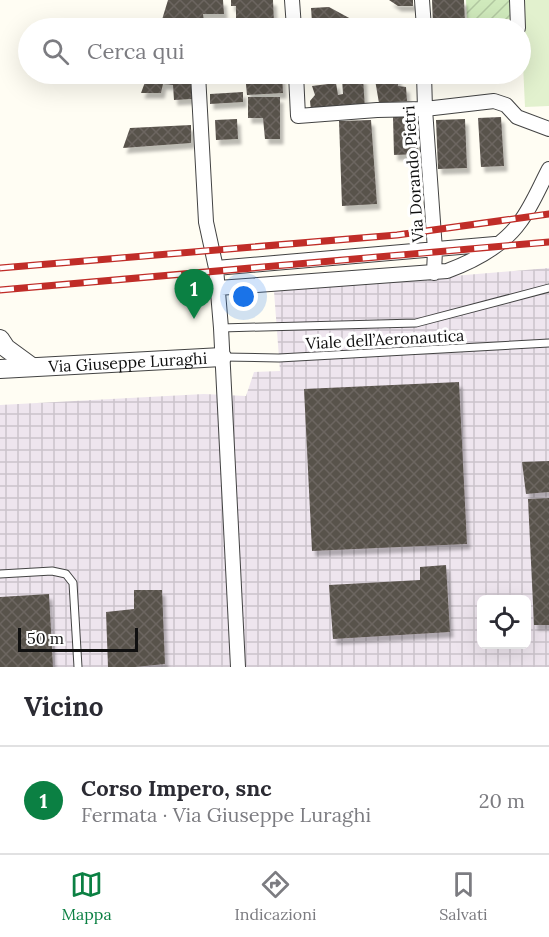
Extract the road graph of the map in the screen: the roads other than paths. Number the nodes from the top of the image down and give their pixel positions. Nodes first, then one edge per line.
1 (292, 0) edge
2 (422, 0) edge
3 (517, 0) edge
4 (293, 18) edge
5 (423, 18) edge
6 (518, 18) edge
7 (199, 84) edge
8 (296, 84) edge
9 (424, 84) edge
10 (425, 109) junction
11 (549, 129) edge
12 (549, 169) edge
13 (502, 240) junction
14 (435, 250) junction
15 (216, 268) junction
16 (434, 273) junction
17 (218, 288) junction
18 (549, 288) edge
19 (221, 328) junction
20 (0, 339) edge
21 (549, 343) edge
22 (222, 357) junction
23 (32, 367) junction
24 (5, 370) edge
25 (0, 574) edge
26 (78, 667) edge
27 (238, 667) edge

1 - 4 street
2 - 5 street
3 - 6 street
7 - 15 street
8 - 10 street
9 - 10 street, Via Dorando Pietri
10 - 11 street
10 - 14 street, Via Dorando Pietri
12 - 13 street
13 - 14 street
13 - 16 street
14 - 15 street
14 - 16 street, Via Dorando Pietri
15 - 17 street
16 - 17 street
17 - 19 street
18 - 19 lane, Viale dell’Aeronautica
19 - 22 street
20 - 23 street, Via Giuseppe Luraghi
21 - 22 lane, Viale dell’Aeronautica
22 - 23 street, Via Giuseppe Luraghi
22 - 27 street
23 - 24 street, Via Giuseppe Luraghi
25 - 26 lane

